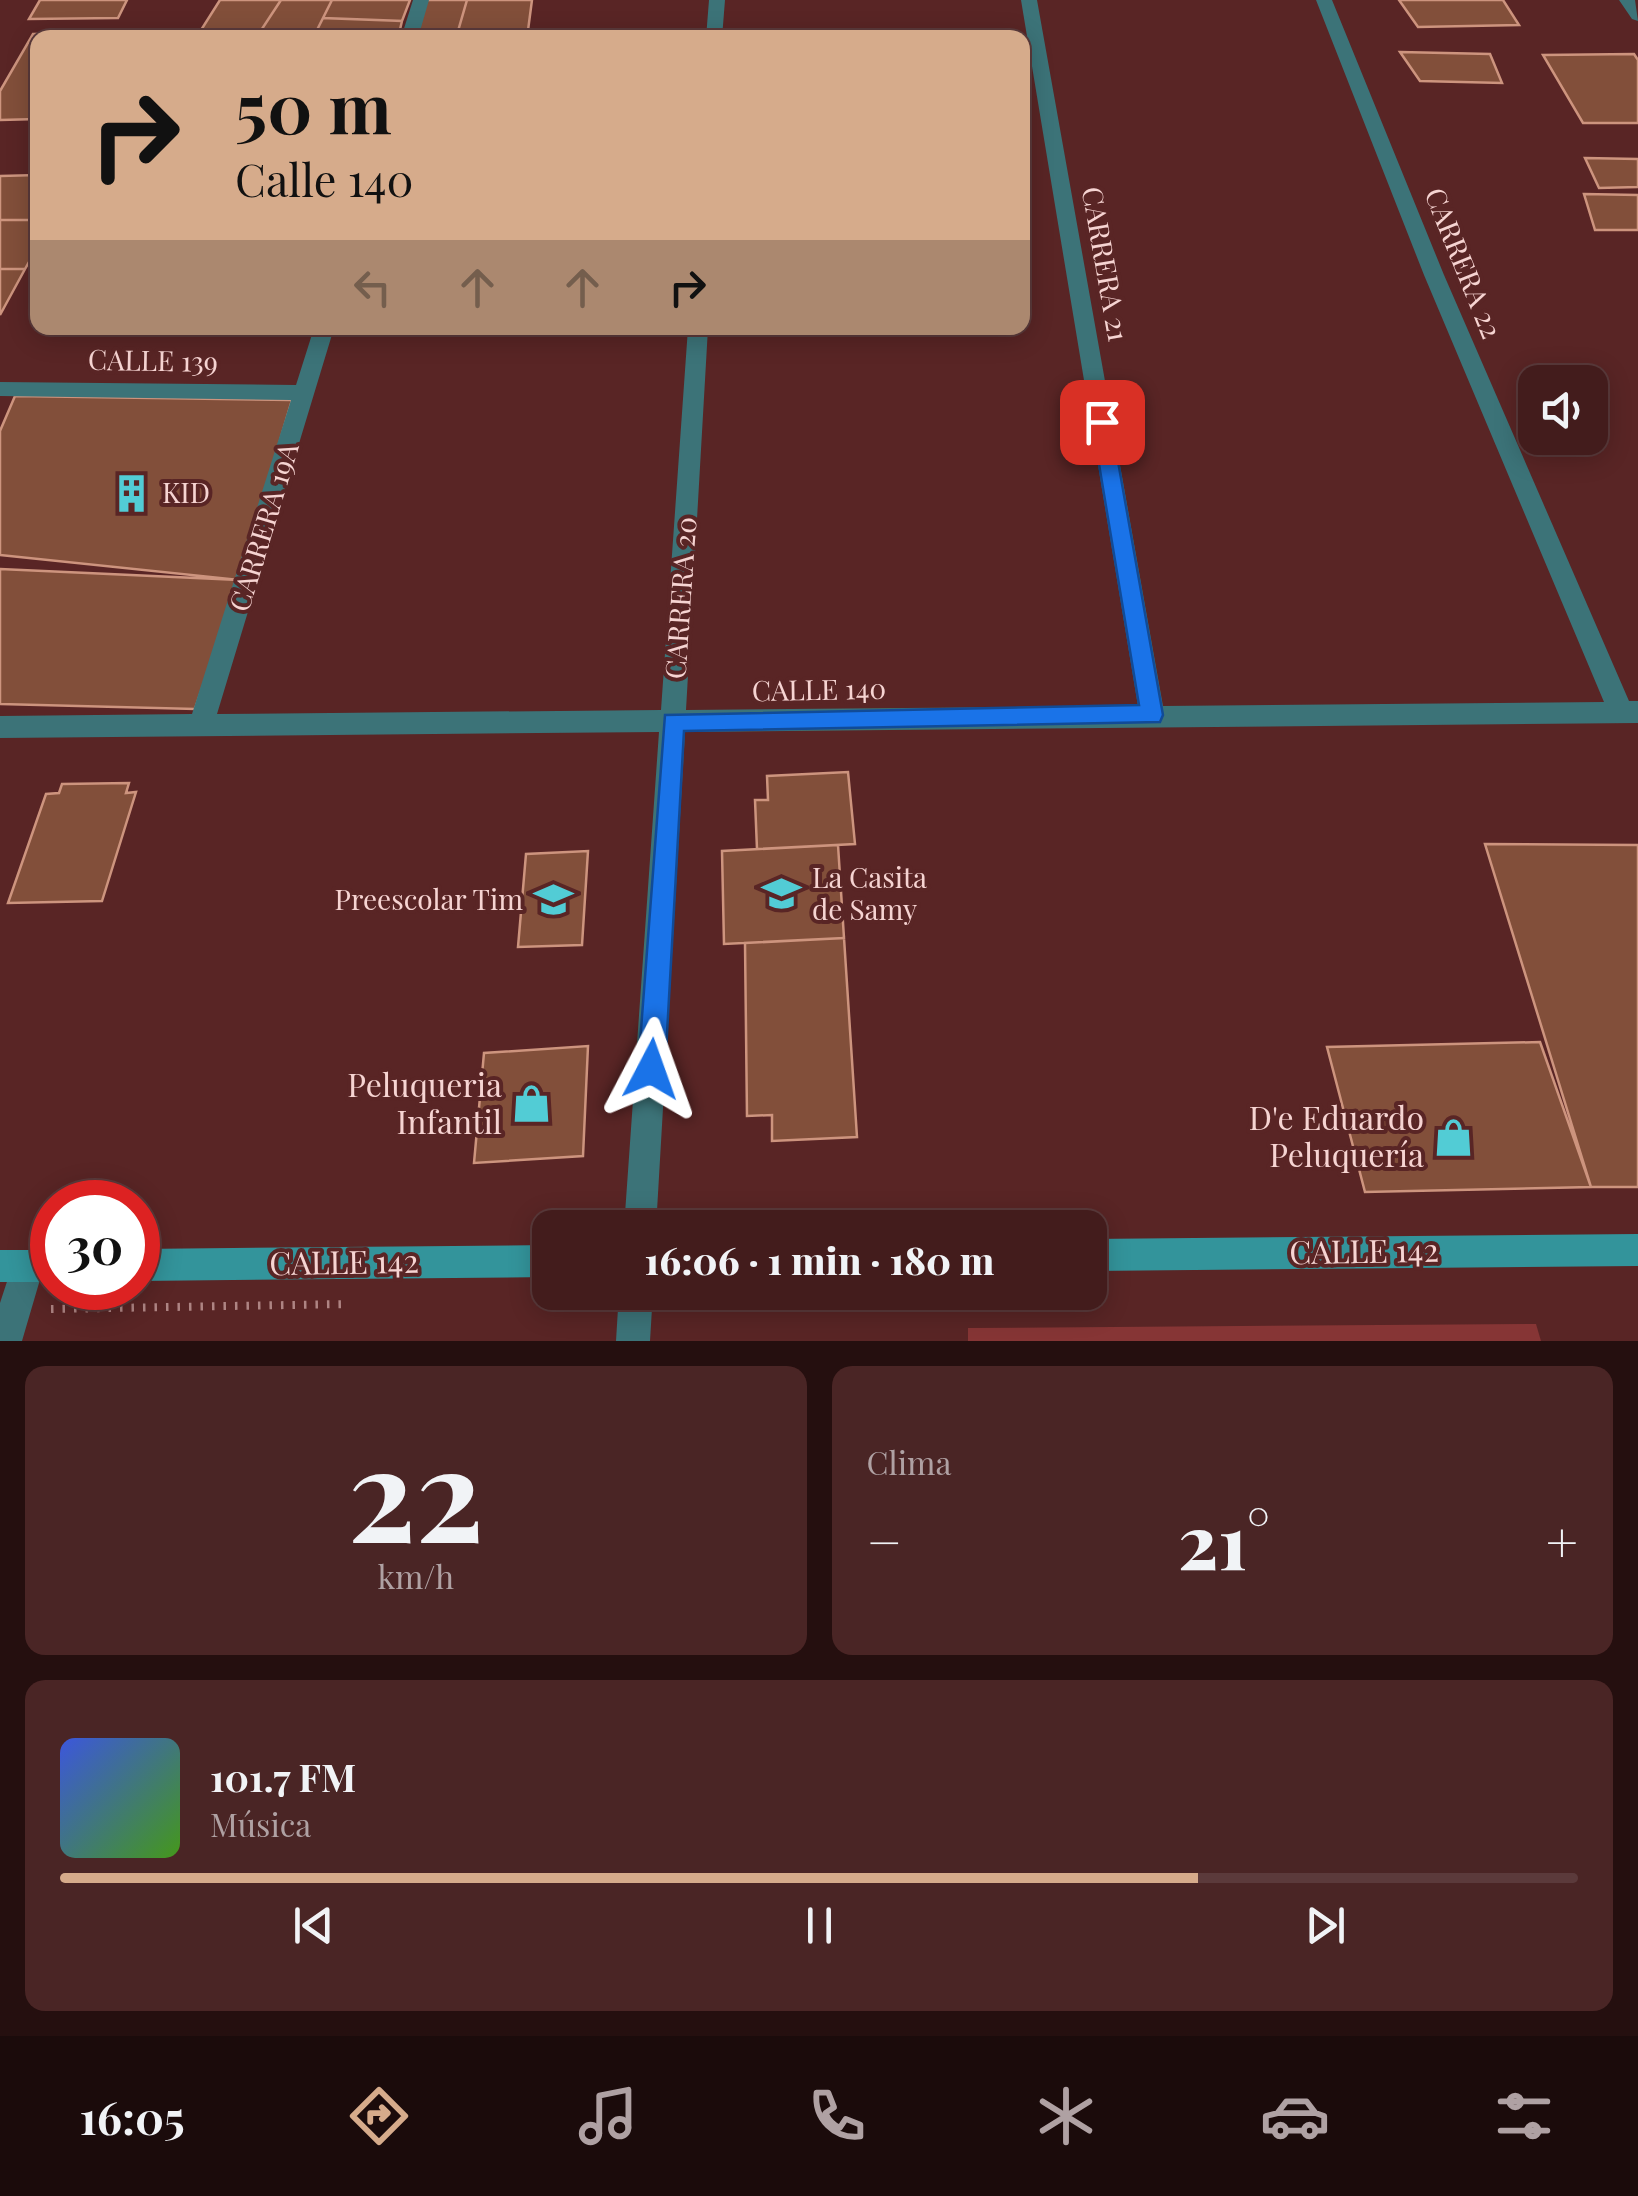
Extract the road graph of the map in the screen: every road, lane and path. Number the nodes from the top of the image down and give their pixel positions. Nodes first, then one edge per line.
1 (421, 0) edge
2 (716, 0) edge
3 (1029, 0) edge
4 (1324, 0) edge
5 (1627, 0) edge
6 (1638, 16) edge
7 (412, 30) edge
8 (714, 30) edge
9 (322, 335) edge
10 (698, 335) edge
11 (0, 389) edge
12 (306, 393) junction
13 (1629, 712) edge
14 (1152, 715) junction
15 (673, 722) junction
16 (0, 726) edge
17 (202, 726) junction
18 (641, 1210) edge
19 (1638, 1250) edge
20 (1107, 1255) edge
21 (532, 1260) edge
22 (160, 1265) edge
23 (27, 1266) edge
24 (366, 1304) dead end
25 (635, 1310) edge
26 (10, 1325) edge
27 (633, 1341) edge

1 - 7 street
2 - 8 street
3 - 14 street, CARRERA 21
4 - 13 street, CARRERA 22
5 - 6 street
9 - 12 street, CARRERA 19A
10 - 15 street, CARRERA 20
11 - 12 street, CALLE 139
12 - 17 street, CARRERA 19A
13 - 14 street, CALLE 140
14 - 15 street, CALLE 140
15 - 17 street, CALLE 140
15 - 18 street, CARRERA 20
16 - 17 street, CALLE 140
19 - 20 main road, CALLE 142
21 - 22 main road, CALLE 142
23 - 26 street
24 - 26 path
25 - 27 street

